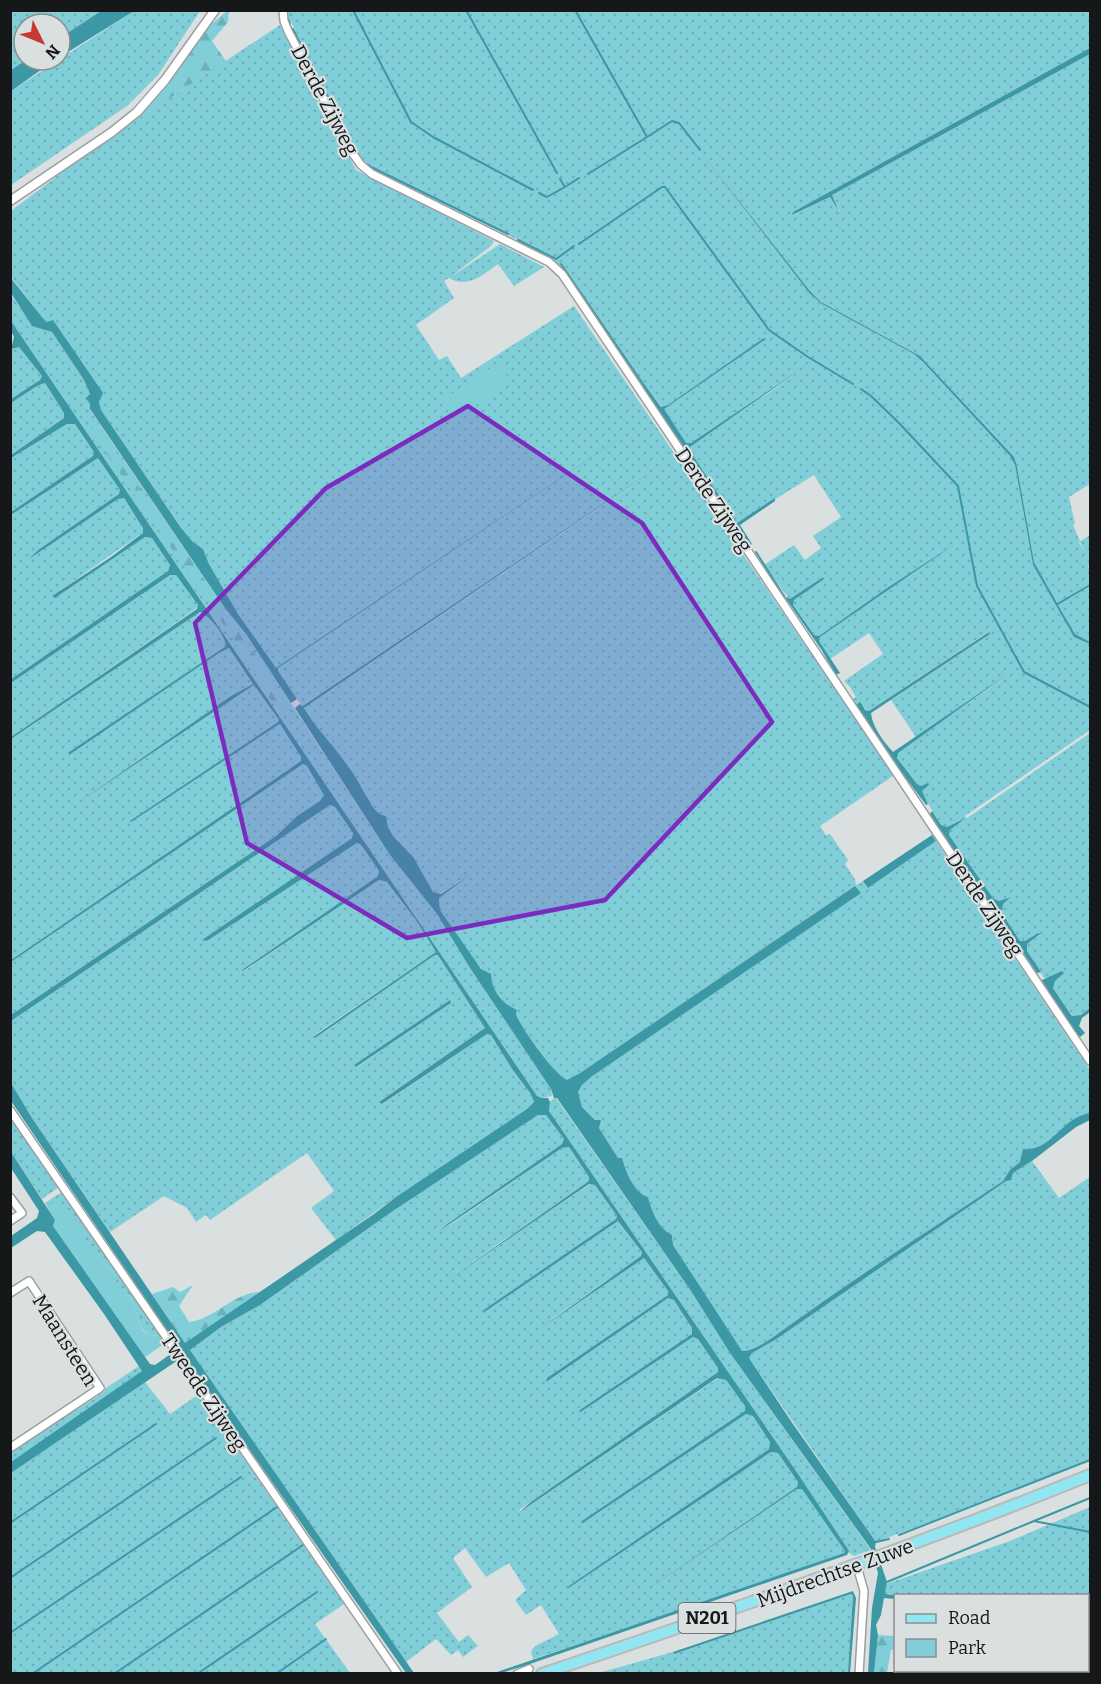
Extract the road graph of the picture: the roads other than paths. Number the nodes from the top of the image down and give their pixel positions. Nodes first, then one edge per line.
1 (215, 10) edge
2 (283, 10) edge
3 (10, 201) edge
4 (1090, 1061) edge
5 (10, 1110) edge
6 (10, 1197) edge
7 (10, 1221) edge
8 (10, 1293) edge
9 (10, 1448) edge
10 (1090, 1475) edge
11 (857, 1566) junction
12 (529, 1669) dead end
13 (398, 1674) edge
14 (517, 1674) edge
15 (542, 1674) edge
16 (859, 1674) edge

1 - 3 street
2 - 4 street, Derde Zijweg
5 - 13 street, Tweede Zijweg
6 - 7 street
8 - 9 street, Maansteen
10 - 11 main road, Mijdrechtse Zuwe / N201
11 - 15 main road, Mijdrechtse Zuwe / N201
11 - 16 street
12 - 14 street

